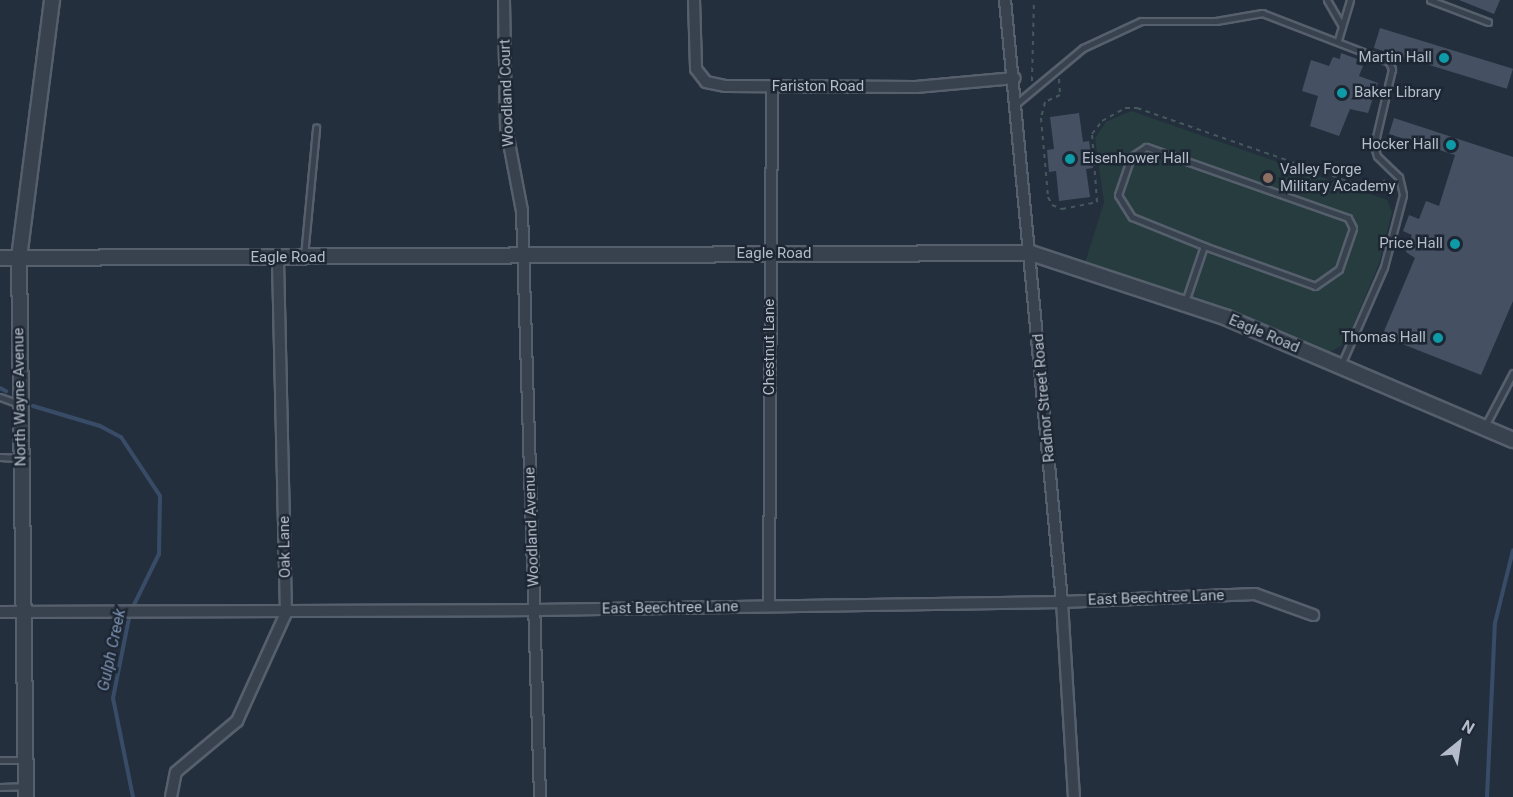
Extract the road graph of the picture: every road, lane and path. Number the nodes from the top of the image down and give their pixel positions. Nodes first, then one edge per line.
1 (52, 0) edge
2 (504, 0) edge
3 (694, 0) edge
4 (1005, 0) edge
5 (1034, 0) edge
6 (1327, 0) edge
7 (1350, 0) edge
8 (1430, 0) edge
9 (1488, 22) dead end
10 (1342, 26) junction
11 (1338, 40) junction
12 (1014, 78) junction
13 (772, 87) junction
14 (1031, 89) junction
15 (1017, 103) junction
16 (316, 128) dead end
17 (1204, 246) junction
18 (1031, 253) junction
19 (771, 254) junction
20 (523, 256) junction
21 (0, 258) edge
22 (19, 258) junction
23 (278, 258) junction
24 (304, 258) junction
25 (1185, 304) junction
26 (1340, 366) junction
27 (1513, 373) edge
28 (0, 397) edge
29 (20, 404) junction
30 (1484, 428) junction
31 (1513, 440) edge
32 (0, 457) edge
33 (21, 458) junction
34 (1062, 602) junction
35 (769, 606) junction
36 (535, 610) junction
37 (0, 612) edge
38 (22, 612) junction
39 (286, 613) junction
40 (1313, 615) dead end
41 (0, 760) edge
42 (26, 760) junction
43 (0, 787) edge
44 (26, 792) edge
45 (171, 797) edge
46 (540, 797) edge
47 (1074, 797) edge

1 - 22 street, North Wayne Avenue
2 - 20 street, Woodland Court
3 - 13 street, Fariston Road
4 - 12 street, Radnor Street Road
5 - 14 path
6 - 10 lane
7 - 10 lane
8 - 9 lane
10 - 11 lane
11 - 14 lane
11 - 26 lane
12 - 13 street, Fariston Road
12 - 15 street, Radnor Street Road
13 - 19 street, Chestnut Lane
14 - 15 lane
15 - 18 street, Radnor Street Road
16 - 24 lane
17 - 17 lane
17 - 25 lane
18 - 19 street, Eagle Road
18 - 25 street, Eagle Road
18 - 34 street, Radnor Street Road
19 - 20 street, Eagle Road
19 - 35 street, Chestnut Lane
20 - 24 street, Eagle Road
20 - 36 street, Woodland Avenue
21 - 22 street, Eagle Road
22 - 23 street, Eagle Road
22 - 29 street, North Wayne Avenue
23 - 24 street, Eagle Road
23 - 39 street, Oak Lane
25 - 26 street, Eagle Road
26 - 30 street, Eagle Road
27 - 30 lane
28 - 29 lane
29 - 33 street, North Wayne Avenue
30 - 31 street, Eagle Road
32 - 33 lane
33 - 38 street, North Wayne Avenue
34 - 35 street, East Beechtree Lane
34 - 40 street, East Beechtree Lane
34 - 47 street, Radnor Street Road
35 - 36 street, East Beechtree Lane
36 - 39 street, East Beechtree Lane
36 - 46 street, Woodland Avenue
37 - 38 street, East Beechtree Lane
38 - 39 street, East Beechtree Lane
38 - 42 street, North Wayne Avenue
39 - 45 street, Oak Lane
41 - 42 lane
42 - 44 street, North Wayne Avenue
43 - 44 lane

